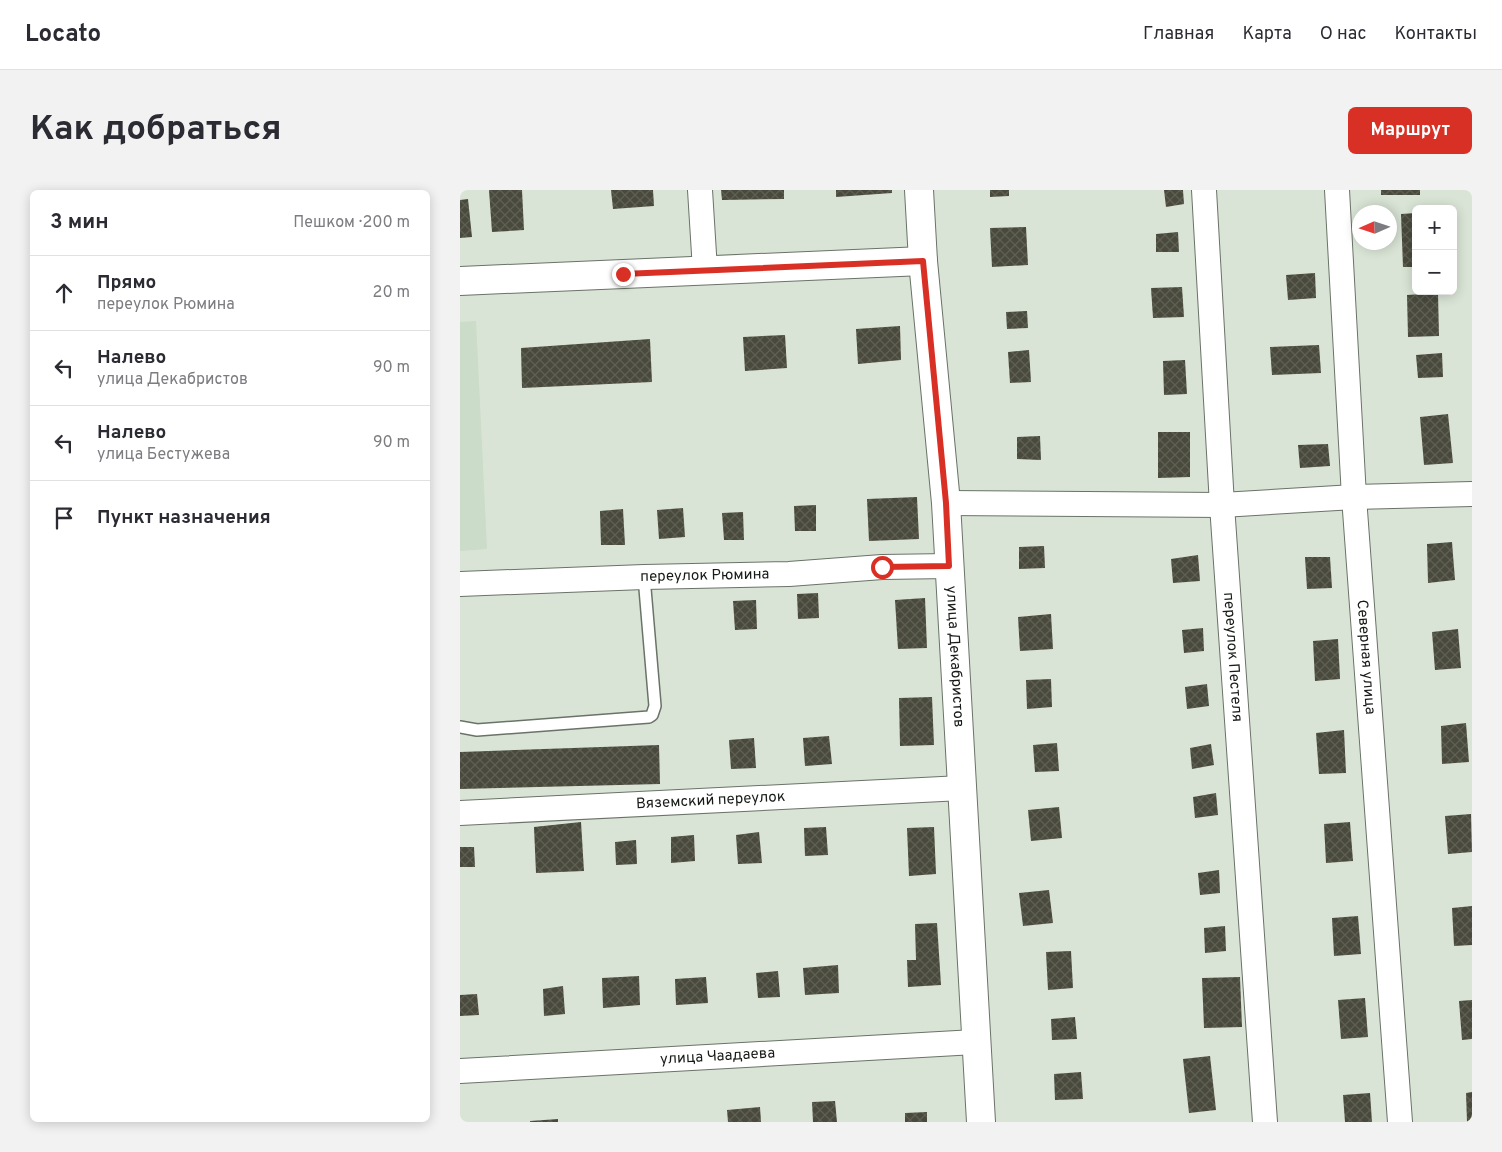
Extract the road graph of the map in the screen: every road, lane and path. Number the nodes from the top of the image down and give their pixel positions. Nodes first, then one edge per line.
1 (700, 190) edge
2 (919, 190) edge
3 (1204, 190) edge
4 (1337, 190) edge
5 (923, 261) junction
6 (704, 270) junction
7 (460, 281) edge
8 (1472, 494) edge
9 (1354, 497) junction
10 (946, 503) junction
11 (1222, 505) junction
12 (949, 566) junction
13 (644, 576) junction
14 (460, 584) edge
15 (460, 727) edge
16 (962, 788) junction
17 (460, 813) edge
18 (975, 1042) junction
19 (460, 1072) edge
20 (981, 1122) edge
21 (1265, 1122) edge
22 (1400, 1122) edge

1 - 6 street
2 - 5 street, улица Декабристов
3 - 11 street, переулок Пестеля
4 - 9 street, Северная улица
5 - 6 street
5 - 10 street, улица Декабристов
6 - 7 street
8 - 9 street
9 - 11 street
9 - 22 street, Северная улица
10 - 11 street
10 - 12 street, улица Декабристов
11 - 21 street, переулок Пестеля
12 - 13 street, переулок Рюмина
12 - 16 street, улица Декабристов
13 - 14 street, переулок Рюмина
13 - 15 lane
16 - 17 street, Вяземский переулок
16 - 18 street, улица Декабристов
18 - 19 street, улица Чаадаева
18 - 20 street, улица Декабристов

